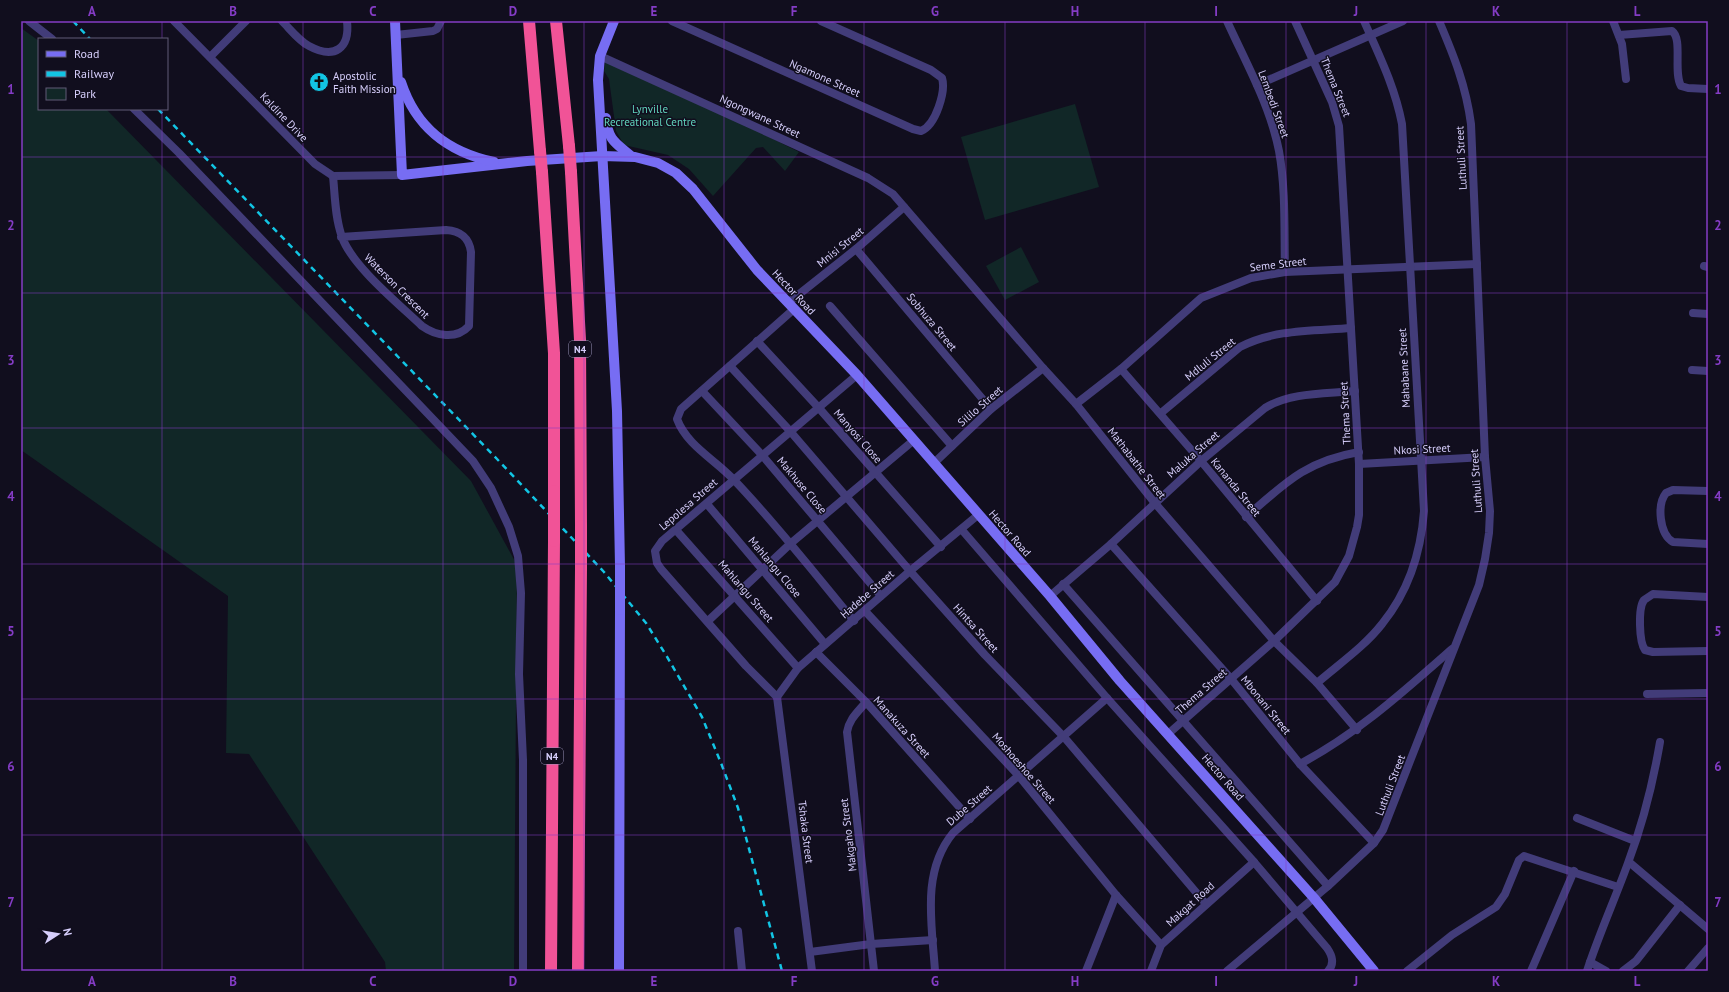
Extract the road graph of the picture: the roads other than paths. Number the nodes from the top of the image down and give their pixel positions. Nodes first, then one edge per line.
1 (29, 21) edge
2 (174, 21) edge
3 (246, 21) edge
4 (282, 21) edge
5 (347, 21) edge
6 (395, 21) edge
7 (440, 21) edge
8 (529, 21) edge
9 (556, 21) edge
10 (614, 21) edge
11 (672, 21) edge
12 (821, 21) edge
13 (1227, 21) edge
14 (1295, 21) edge
15 (1364, 21) edge
16 (1403, 21) edge
17 (1438, 21) edge
18 (1612, 21) edge
19 (396, 35) junction
20 (1619, 35) junction
21 (1370, 36) junction
22 (51, 38) edge
23 (396, 52) junction
24 (600, 56) junction
25 (210, 57) junction
26 (1314, 62) junction
27 (598, 80) junction
28 (1626, 80) dead end
29 (1257, 86) junction
30 (1708, 89) edge
31 (135, 110) edge
32 (602, 156) junction
33 (631, 156) junction
34 (502, 164) junction
35 (402, 175) junction
36 (333, 176) junction
37 (904, 207) junction
38 (341, 236) junction
39 (856, 249) junction
40 (1477, 264) junction
41 (1410, 266) junction
42 (1349, 269) junction
43 (1285, 272) junction
44 (791, 306) junction
45 (830, 306) dead end
46 (1693, 313) dead end
47 (1708, 314) edge
48 (1351, 328) junction
49 (758, 341) junction
50 (730, 366) junction
51 (1043, 368) junction
52 (1121, 369) junction
53 (1692, 370) dead end
54 (1708, 371) edge
55 (857, 375) junction
56 (702, 391) junction
57 (1355, 391) junction
58 (1076, 404) junction
59 (818, 407) junction
60 (991, 409) junction
61 (1161, 413) junction
62 (790, 431) junction
63 (914, 440) junction
64 (952, 446) junction
65 (1359, 452) junction
66 (762, 455) junction
67 (1485, 457) junction
68 (1420, 459) junction
69 (1201, 461) junction
70 (934, 463) junction
71 (1360, 464) junction
72 (874, 472) junction
73 (734, 479) junction
74 (1708, 491) edge
75 (846, 495) junction
76 (1154, 502) junction
77 (707, 504) junction
78 (978, 515) junction
79 (1246, 517) junction
80 (818, 521) junction
81 (676, 530) junction
82 (962, 530) junction
83 (790, 544) junction
84 (1111, 544) junction
85 (1708, 544) edge
86 (941, 546) junction
87 (763, 570) junction
88 (910, 571) junction
89 (1063, 584) junction
90 (735, 595) junction
91 (881, 596) junction
92 (1050, 596) junction
93 (1708, 597) edge
94 (1317, 601) junction
95 (865, 611) junction
96 (708, 621) junction
97 (854, 621) junction
98 (1274, 641) junction
99 (825, 644) junction
100 (1453, 648) junction
101 (1708, 651) edge
102 (816, 652) junction
103 (798, 668) junction
104 (1232, 680) junction
105 (1317, 683) junction
106 (1708, 693) edge
107 (1647, 694) dead end
108 (777, 697) junction
109 (1107, 698) junction
110 (866, 702) junction
111 (1184, 722) junction
112 (1357, 730) junction
113 (1168, 734) junction
114 (1064, 737) junction
115 (1660, 742) dead end
116 (1300, 764) junction
117 (1019, 776) junction
118 (1577, 818) dead end
119 (970, 819) junction
120 (1635, 841) junction
121 (1374, 843) junction
122 (1254, 862) junction
123 (1628, 862) junction
124 (1574, 872) junction
125 (1328, 886) junction
126 (1618, 887) junction
127 (1116, 895) junction
128 (1314, 898) junction
129 (1206, 904) junction
130 (1680, 905) junction
131 (1296, 913) junction
132 (1708, 929) edge
133 (738, 931) dead end
134 (933, 940) junction
135 (871, 944) junction
136 (1161, 945) junction
137 (1708, 948) edge
138 (810, 952) junction
139 (1590, 962) junction
140 (523, 971) edge
141 (551, 971) edge
142 (578, 971) edge
143 (619, 971) edge
144 (742, 971) edge
145 (812, 971) edge
146 (874, 971) edge
147 (935, 971) edge
148 (1086, 971) edge
149 (1151, 971) edge
150 (1227, 971) edge
151 (1328, 971) edge
152 (1374, 971) edge
153 (1407, 971) edge
154 (1530, 971) edge
155 (1587, 971) edge
156 (1606, 971) edge
157 (1623, 971) edge
158 (1688, 971) edge

1 - 22 street
2 - 25 street, Kaldine Drive
3 - 25 street
4 - 5 street
6 - 19 street
7 - 19 street
8 - 141 highway, N4, bridge
9 - 142 highway, N4, bridge
10 - 24 street
11 - 12 street, Ngamone Street
13 - 29 street, Lembedi Street
14 - 26 street, Thema Street
15 - 21 street, Mahabane Street
16 - 21 street
17 - 40 street, Luthuli Street
18 - 20 street
19 - 23 street
20 - 28 street
20 - 30 street
21 - 26 street
21 - 41 street, Mahabane Street
23 - 34 street
23 - 35 street
24 - 27 street
24 - 37 street, Ngongwane Street
25 - 36 street, Kaldine Drive
26 - 29 street
26 - 42 street, Thema Street
27 - 32 street
27 - 33 street
29 - 43 street, Lembedi Street
31 - 140 street
32 - 33 street, Hector Road
32 - 34 street, Hector Road
32 - 143 street, bridge
33 - 44 street, Hector Road
34 - 35 street, Hector Road
35 - 36 street
36 - 38 street, Waterson Crescent
37 - 39 street, Mnisi Street
37 - 51 street, Mathabathe Street
38 - 38 street, Waterson Crescent
39 - 44 street, Mnisi Street
39 - 60 street, Sobhuza Street
40 - 41 street, Seme Street
40 - 67 street, Luthuli Street
41 - 42 street, Seme Street
41 - 68 street, Mahabane Street
42 - 43 street, Seme Street
42 - 48 street, Thema Street
43 - 52 street, Seme Street
44 - 49 street, Lepolesa Street
44 - 55 street, Hector Road
45 - 64 street, Hector Road
46 - 47 street
48 - 57 street, Thema Street
48 - 61 street, Mdluli Street
49 - 50 street, Lepolesa Street
49 - 59 street, Manyosi Close
50 - 56 street, Lepolesa Street
50 - 62 street, Hintsa Street
51 - 58 street, Mathabathe Street
51 - 60 street, Sililo Street
52 - 58 street, Seme Street
52 - 61 street, Kananda Street
53 - 54 street
55 - 59 street
55 - 63 street, Hector Road
56 - 66 street, Makhuse Close
56 - 73 street, Lepolesa Street
57 - 65 street, Thema Street
57 - 69 street, Maluka Street
58 - 76 street, Mathabathe Street
59 - 62 street
59 - 72 street, Manyosi Close
60 - 64 street, Sililo Street
61 - 69 street, Kananda Street
62 - 66 street
62 - 75 street, Hintsa Street
63 - 70 street, Hector Road
63 - 72 street
64 - 70 street, Sililo Street
65 - 71 street, Thema Street
65 - 79 street
66 - 73 street
66 - 80 street, Makhuse Close
67 - 68 street, Nkosi Street
67 - 100 street, Luthuli Street
68 - 71 street, Nkosi Street
68 - 105 street, Mahabane Street
69 - 76 street, Maluka Street
69 - 79 street, Kananda Street
70 - 78 street, Hector Road
71 - 94 street, Thema Street
72 - 75 street
72 - 86 street, Manyosi Close
73 - 77 street, Lepolesa Street
73 - 83 street
74 - 85 street
75 - 80 street
75 - 88 street, Hintsa Street
76 - 84 street, Maluka Street
76 - 98 street, Mathabathe Street
77 - 81 street, Lepolesa Street
77 - 87 street, Mahlangu Close
78 - 82 street, Hadebe Street
78 - 92 street, Hector Road
79 - 94 street, Kananda Street
80 - 83 street
80 - 91 street, Makhuse Close
81 - 90 street, Mahlangu Street
81 - 96 street, Lepolesa Street
82 - 86 street, Hadebe Street
82 - 109 street
83 - 87 street
83 - 97 street
84 - 89 street, Maluka Street
84 - 104 street, Mbonani Street
86 - 88 street, Hadebe Street
87 - 90 street
87 - 99 street, Mahlangu Close
88 - 91 street, Hadebe Street
88 - 114 street, Hintsa Street
89 - 92 street, Maluka Street
89 - 111 street, Hector Road
90 - 96 street
90 - 103 street, Mahlangu Street
91 - 95 street, Hadebe Street
92 - 113 street, Hector Road
93 - 101 street
94 - 98 street, Thema Street
95 - 97 street, Hadebe Street
95 - 117 street, Moshoeshoe Street
96 - 108 street, Lepolesa Street
97 - 99 street, Hadebe Street
98 - 104 street, Thema Street
98 - 105 street, Mathabathe Street
99 - 102 street, Hadebe Street
100 - 112 street
100 - 121 street, Luthuli Street
102 - 103 street, Hadebe Street
102 - 110 street, Manakuza Street
103 - 108 street, Hadebe Street
104 - 111 street, Thema Street
104 - 116 street, Mbonani Street
105 - 112 street, Mathabathe Street
106 - 107 street
108 - 138 street, Tshaka Street
109 - 114 street, Dube Street
109 - 122 street
110 - 119 street, Manakuza Street
110 - 135 street, Makgaho Street
111 - 113 street, Thema Street
111 - 125 street, Hector Road
112 - 116 street
113 - 128 street, Hector Road
114 - 117 street, Dube Street
114 - 129 street, Hintsa Street
115 - 120 street
116 - 121 street, Mbonani Street
117 - 119 street, Dube Street
117 - 127 street, Moshoeshoe Street
118 - 120 street
119 - 134 street, Dube Street
120 - 123 street
121 - 125 street, Luthuli Street
122 - 129 street, Makgat Road
122 - 131 street
123 - 126 street
123 - 130 street
124 - 126 street
124 - 153 street
124 - 154 street
125 - 128 street, Luthuli Street
126 - 139 street
127 - 136 street, Moshoeshoe Street
127 - 148 street
128 - 131 street
128 - 152 street, Hector Road
129 - 136 street, Makgat Road
130 - 132 street
130 - 157 street
131 - 150 street
131 - 151 street
133 - 144 street
134 - 135 street
134 - 147 street, Dube Street
135 - 138 street
135 - 146 street, Makgaho Street
136 - 149 street, Makgat Road
137 - 158 street
138 - 145 street, Tshaka Street
139 - 155 street
139 - 156 street

